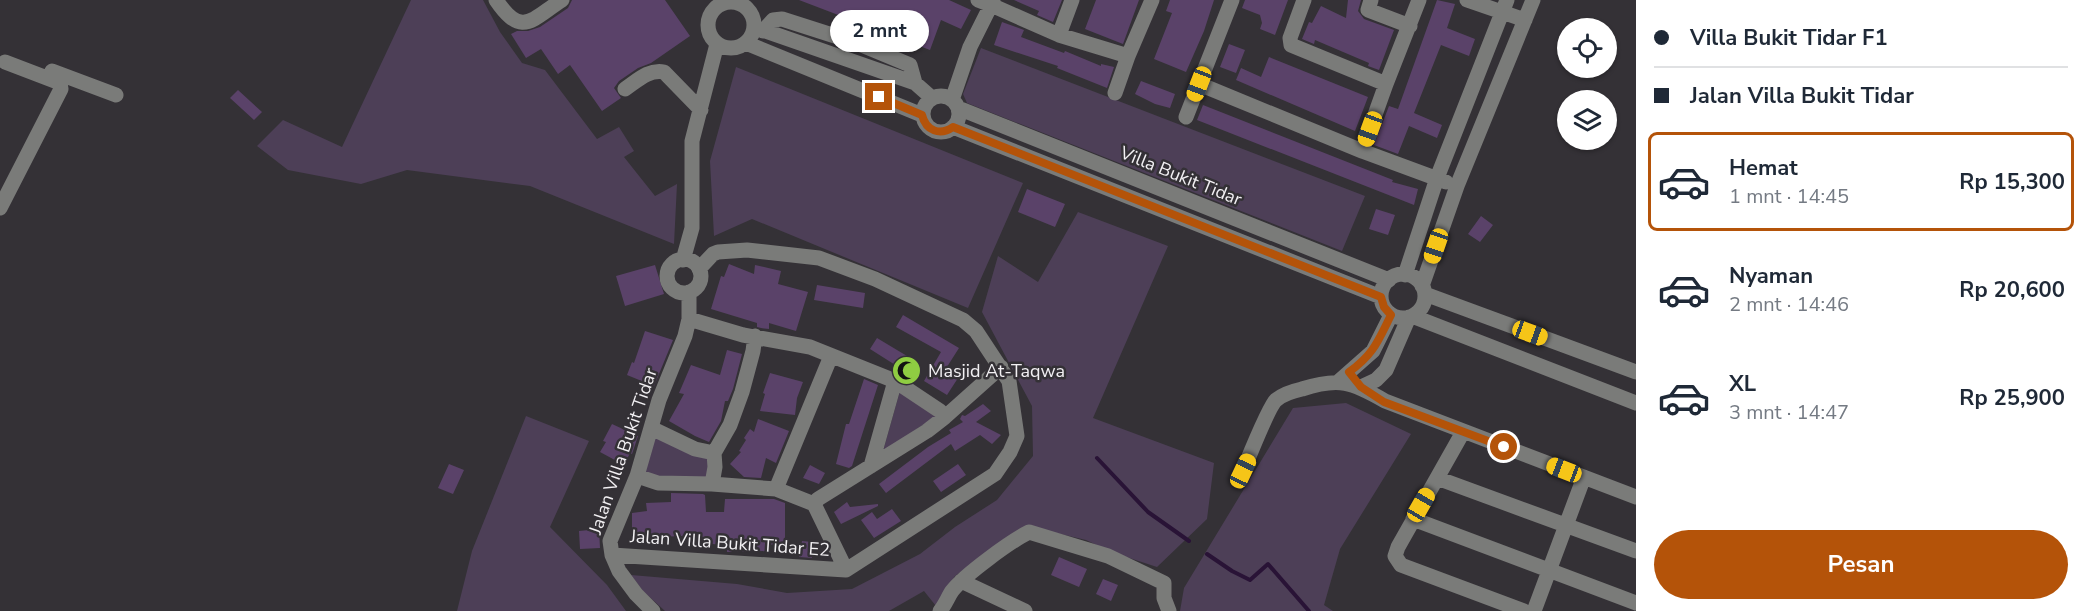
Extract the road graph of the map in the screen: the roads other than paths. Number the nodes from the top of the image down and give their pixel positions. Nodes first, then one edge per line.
1 (496, 0) edge
2 (562, 0) edge
3 (1072, 0) edge
4 (1152, 0) edge
5 (1232, 0) edge
6 (1304, 0) edge
7 (1371, 0) edge
8 (1419, 0) edge
9 (1467, 0) edge
10 (1533, 0) edge
11 (740, 1) edge
12 (987, 2) edge
13 (712, 3) edge
14 (1505, 6) edge
15 (1526, 20) junction
16 (1410, 26) junction
17 (759, 29) junction
18 (1059, 35) junction
19 (746, 43) junction
20 (717, 44) junction
21 (1128, 56) junction
22 (3, 61) edge
23 (1199, 84) junction
24 (1386, 84) junction
25 (625, 89) dead end
26 (1115, 93) dead end
27 (116, 95) dead end
28 (932, 98) junction
29 (955, 104) junction
30 (701, 110) junction
31 (922, 115) junction
32 (1186, 117) dead end
33 (953, 127) junction
34 (1362, 151) junction
35 (1437, 178) junction
36 (1456, 186) junction
37 (0, 208) edge
38 (676, 260) junction
39 (699, 269) junction
40 (1405, 274) junction
41 (1389, 280) junction
42 (1424, 290) junction
43 (688, 292) junction
44 (1381, 297) junction
45 (1391, 315) junction
46 (1410, 317) junction
47 (689, 319) junction
48 (755, 336) junction
49 (831, 356) junction
50 (1001, 367) junction
51 (1636, 372) edge
52 (1344, 376) junction
53 (895, 381) junction
54 (1361, 387) junction
55 (1636, 403) edge
56 (945, 417) junction
57 (651, 428) junction
58 (1463, 432) junction
59 (714, 453) junction
60 (871, 466) junction
61 (1243, 471) dead end
62 (637, 476) junction
63 (1584, 477) junction
64 (1437, 478) junction
65 (712, 484) junction
66 (776, 489) junction
67 (1636, 497) edge
68 (813, 504) junction
69 (1413, 519) junction
70 (1566, 525) junction
71 (1636, 551) edge
72 (612, 555) junction
73 (846, 570) junction
74 (1549, 572) junction
75 (961, 581) junction
76 (1636, 603) edge
77 (653, 611) edge
78 (940, 611) edge
79 (1025, 611) edge
80 (1169, 611) edge
81 (1524, 611) edge
82 (1534, 611) edge

1 - 2 street
3 - 18 street
4 - 21 street
5 - 23 street
6 - 24 street
7 - 16 street
8 - 16 street
9 - 14 street
10 - 15 street
11 - 13 street
11 - 17 street
12 - 18 street
12 - 29 street
13 - 20 street
14 - 15 street
14 - 35 street
15 - 36 street
16 - 24 street
17 - 19 street
17 - 28 street
18 - 21 street
19 - 20 street
19 - 31 street
20 - 30 street
21 - 26 street
22 - 27 street
22 - 37 street
23 - 32 street
23 - 34 street
24 - 34 street
25 - 30 street
28 - 29 street
28 - 31 street
29 - 33 street
29 - 41 street, Villa Bukit Tidar
30 - 38 street
31 - 33 street
33 - 44 street
34 - 35 street
35 - 36 street
35 - 40 street
36 - 42 street
38 - 39 street
38 - 43 street
39 - 43 street
39 - 50 street, Jalan Villa Bukit Tidar E2
40 - 41 street
40 - 42 street
41 - 44 street
42 - 46 street
42 - 51 street
43 - 47 street, Jalan Villa Bukit Tidar
44 - 45 street
45 - 46 street
45 - 52 street
46 - 54 street
46 - 55 street
47 - 48 street
47 - 57 street, Jalan Villa Bukit Tidar
48 - 49 street
48 - 59 street
49 - 53 street
49 - 66 street
50 - 56 street
50 - 73 street, Jalan Villa Bukit Tidar E2
52 - 54 street
52 - 61 street
53 - 56 street
53 - 60 street
54 - 58 street
56 - 60 street
57 - 59 street
57 - 62 street, Jalan Villa Bukit Tidar
58 - 63 street
58 - 64 street
59 - 65 street
60 - 68 street
62 - 65 street
62 - 72 street, Jalan Villa Bukit Tidar
63 - 67 street
63 - 70 street
64 - 69 street
64 - 70 street
65 - 66 street
66 - 68 street
68 - 73 street, Jalan Villa Bukit Tidar E2
69 - 74 street
69 - 81 street
70 - 71 street
70 - 74 street
72 - 73 street, Jalan Villa Bukit Tidar E2
72 - 77 street, Jalan Villa Bukit Tidar
74 - 76 street
74 - 82 street
75 - 78 street
75 - 79 street
75 - 80 street

